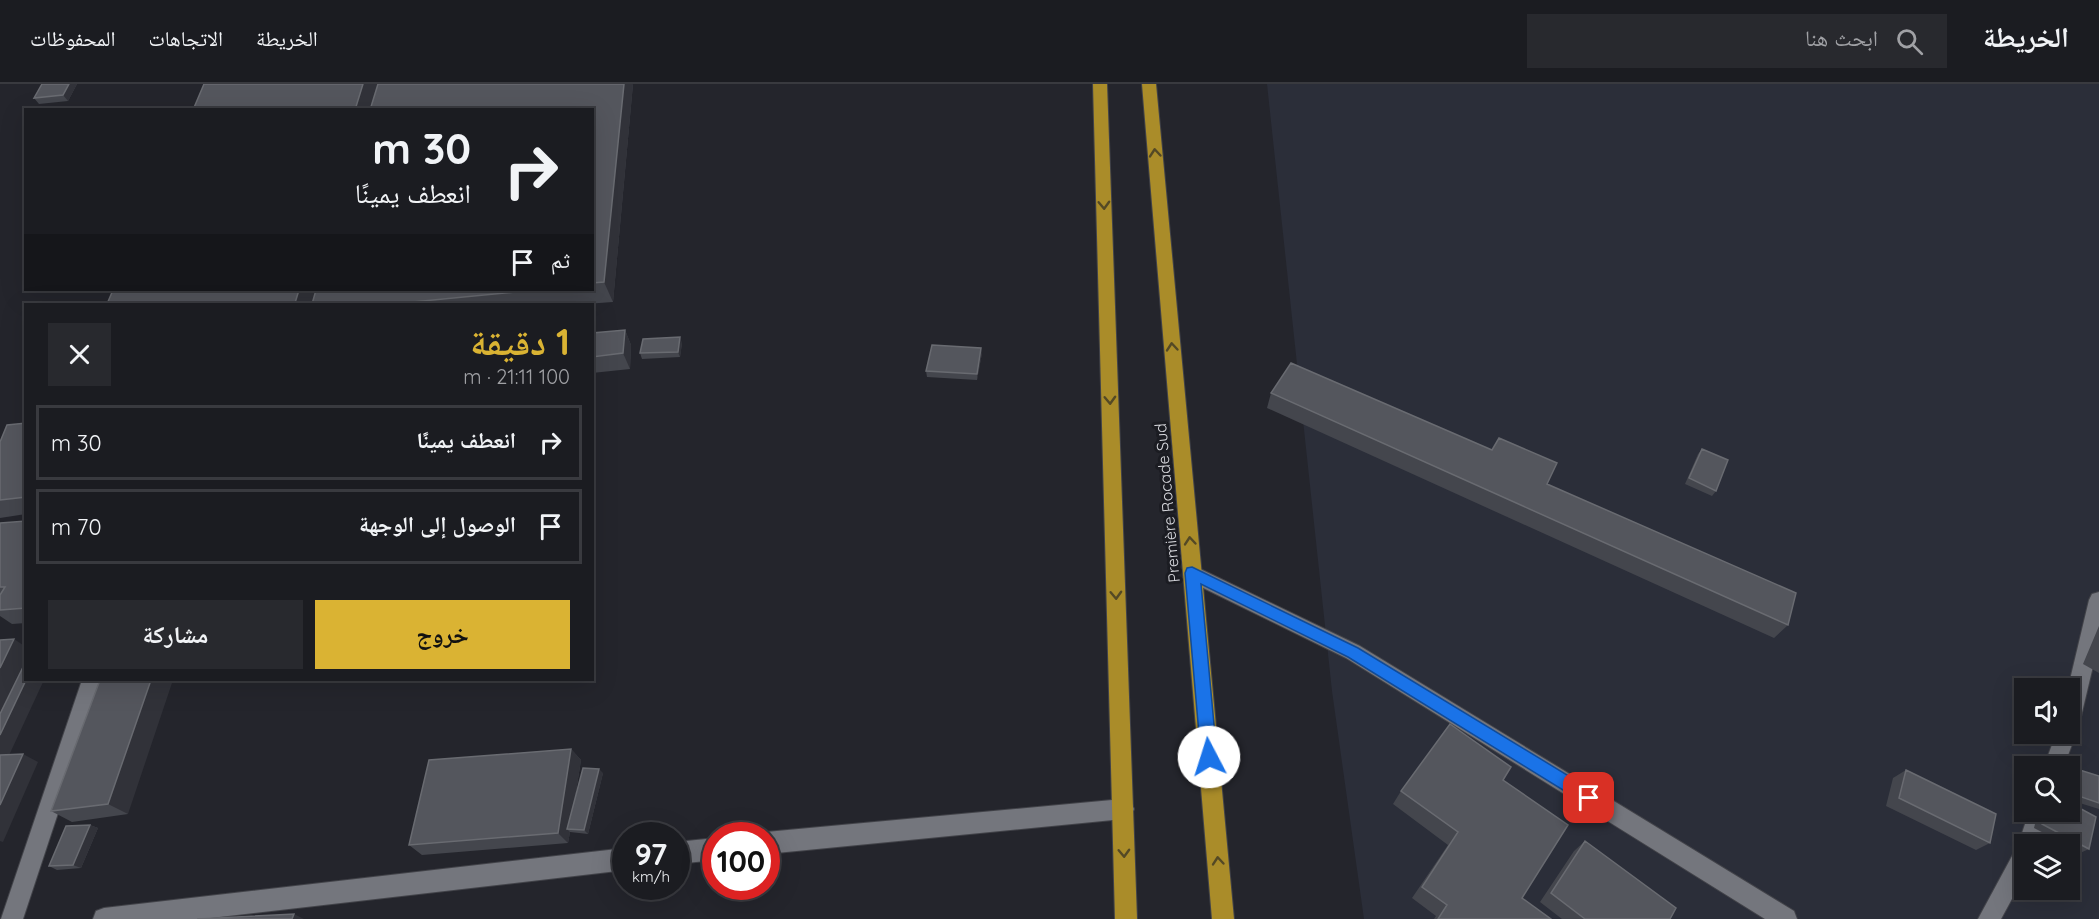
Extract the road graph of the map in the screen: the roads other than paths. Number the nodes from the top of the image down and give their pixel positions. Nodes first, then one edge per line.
1 (1100, 84) edge
2 (1149, 84) edge
3 (1192, 573) junction
4 (2099, 600) edge
5 (2080, 679) edge
6 (92, 681) edge
7 (1123, 809) junction
8 (780, 842) edge
9 (612, 860) edge
10 (2014, 872) edge
11 (12, 919) edge
12 (104, 919) edge
13 (1126, 919) edge
14 (1223, 919) edge
15 (1786, 919) edge
16 (1989, 919) edge

1 -> 7 highway
3 -> 2 highway, Première Rocade Sud
14 -> 3 highway, Première Rocade Sud
3 - 15 street
4 - 5 street
6 - 11 street
7 - 8 street
7 -> 13 highway
9 - 12 street
10 - 16 street

